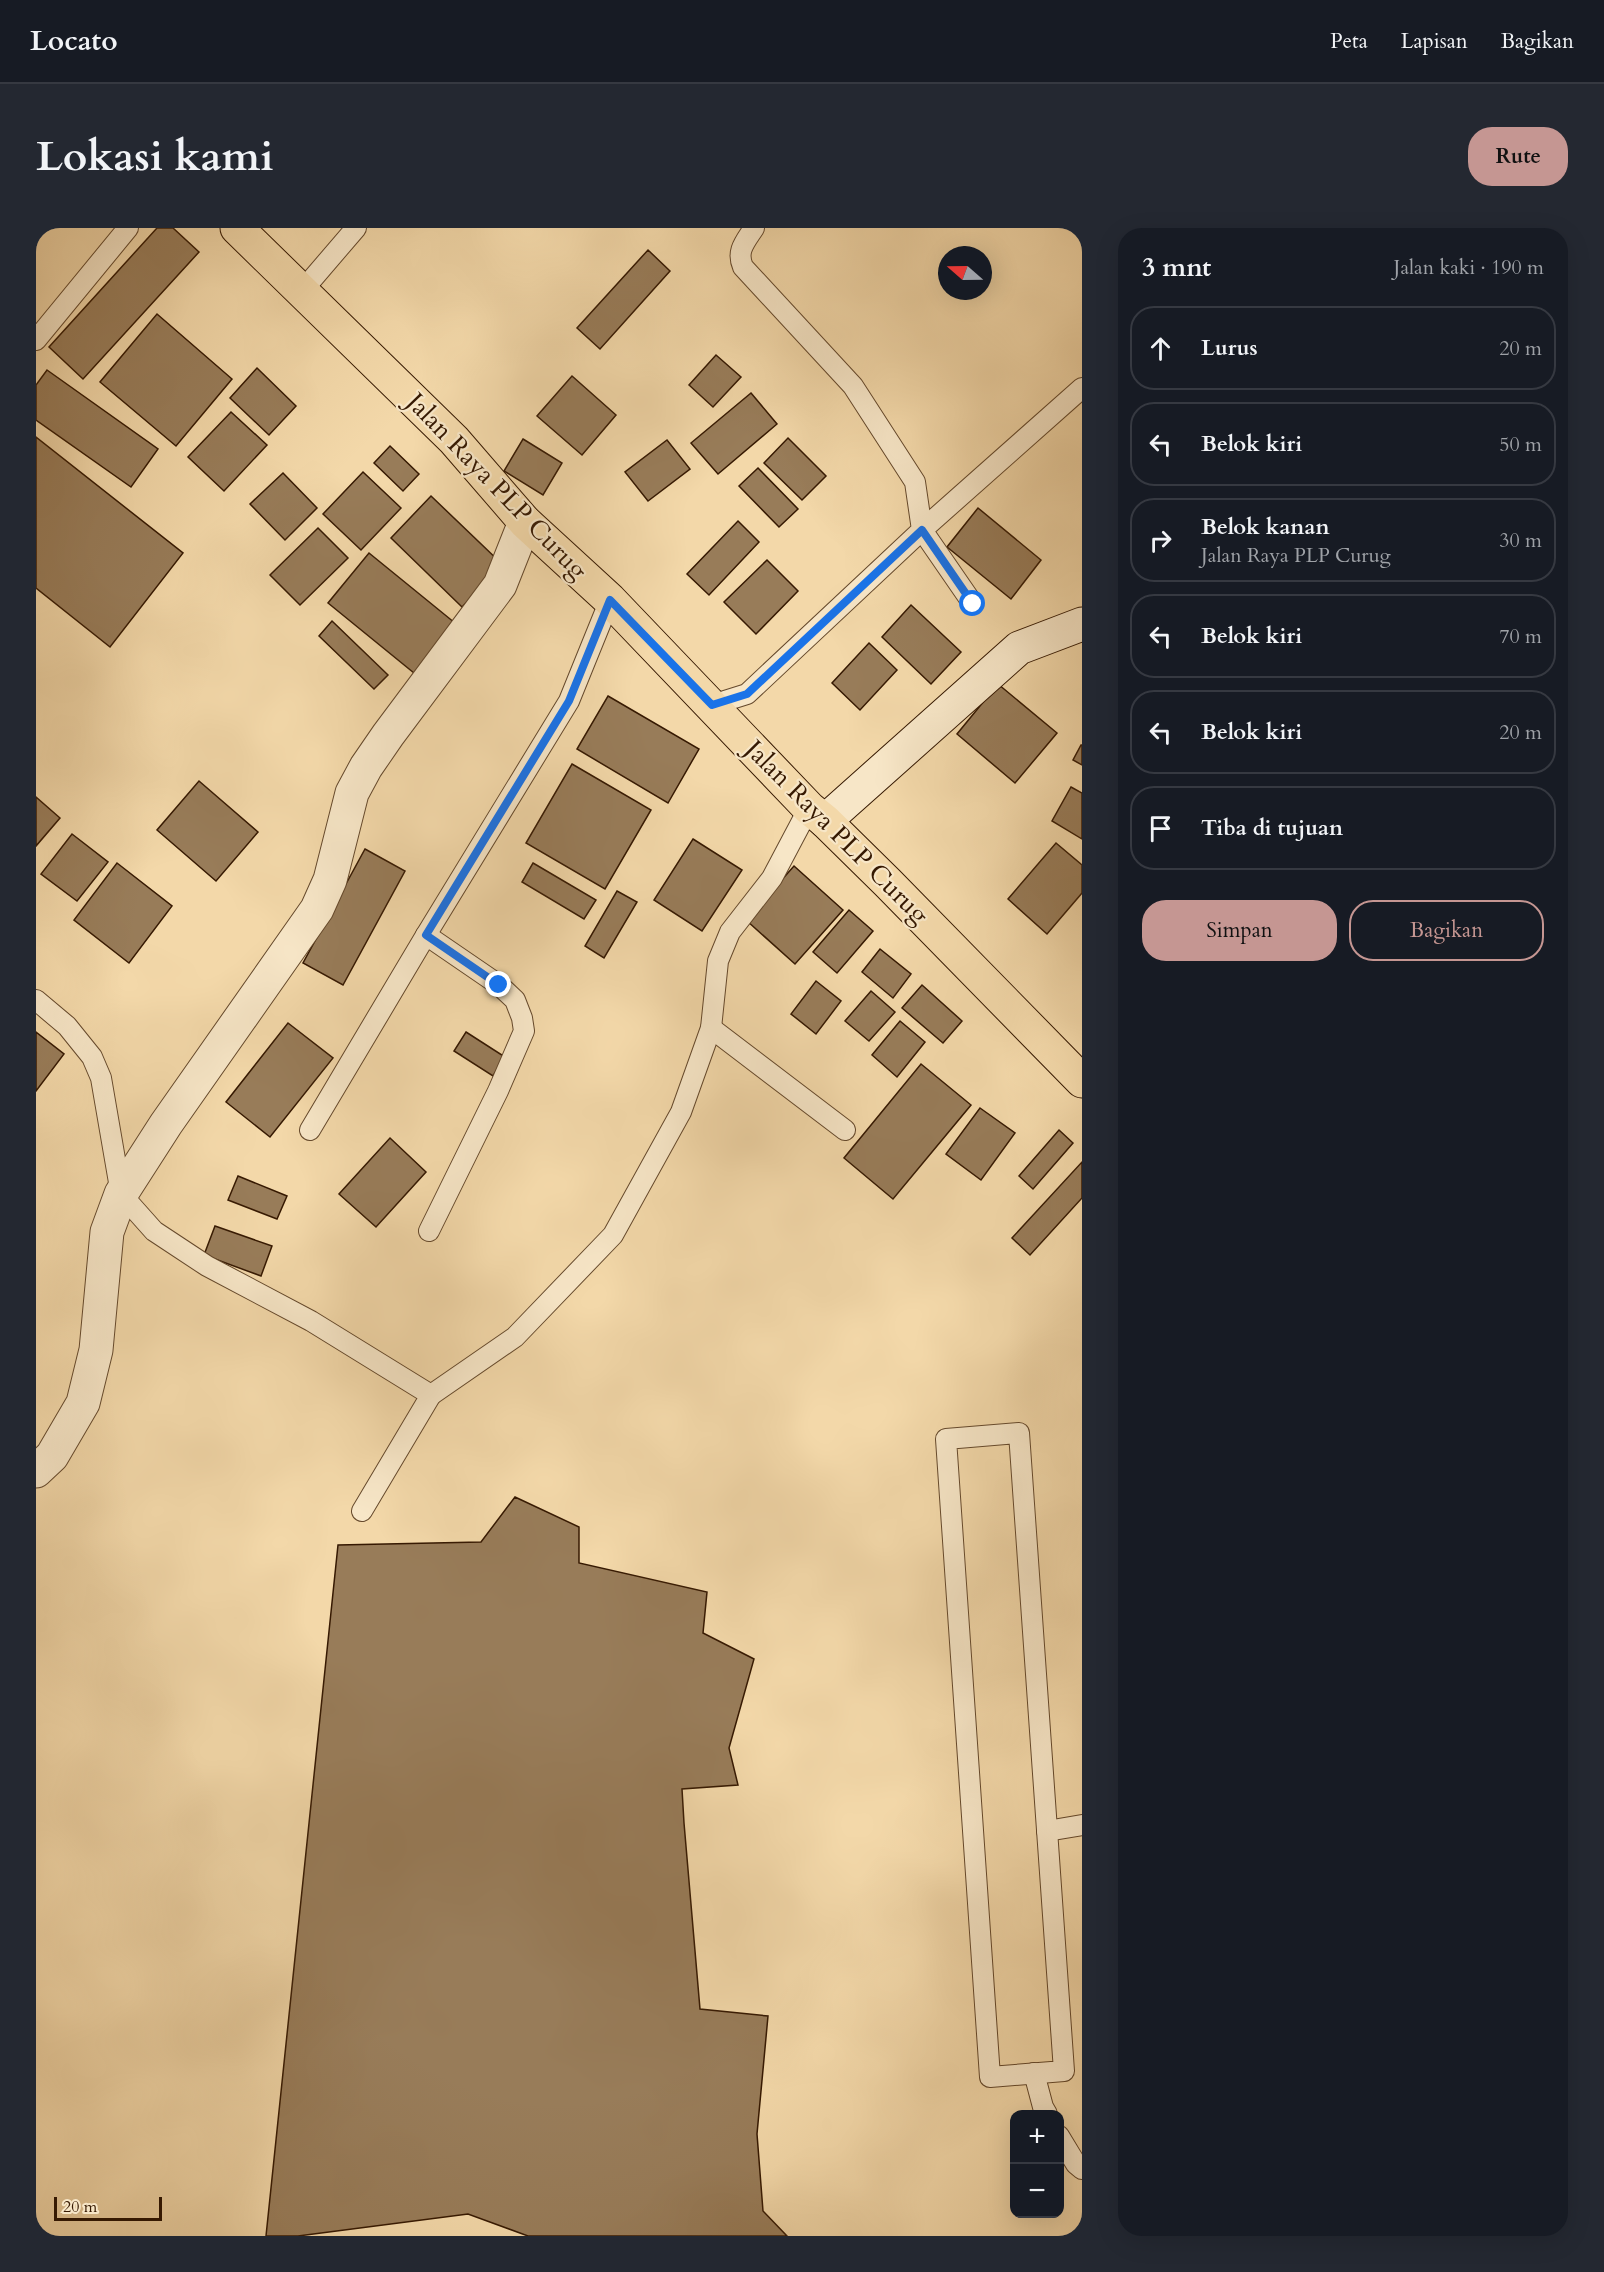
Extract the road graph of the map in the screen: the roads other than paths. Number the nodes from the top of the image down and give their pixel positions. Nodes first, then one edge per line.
1 (128, 228) edge
2 (237, 228) edge
3 (356, 228) edge
4 (754, 228) edge
5 (302, 291) junction
6 (36, 340) edge
7 (1082, 388) edge
8 (525, 522) junction
9 (922, 530) junction
10 (610, 600) junction
11 (973, 604) dead end
12 (1082, 624) edge
13 (712, 705) junction
14 (817, 815) junction
15 (426, 935) junction
16 (36, 1000) edge
17 (711, 1028) junction
18 (1082, 1081) edge
19 (310, 1130) dead end
20 (845, 1130) dead end
21 (121, 1194) junction
22 (429, 1231) dead end
23 (431, 1395) junction
24 (36, 1471) edge
25 (362, 1511) dead end
26 (1082, 1825) edge
27 (1047, 1831) junction
28 (1034, 2073) junction
29 (1044, 2110) edge
30 (1064, 2144) edge
31 (1082, 2169) edge

1 - 6 lane
2 - 5 main road, Jalan Raya PLP Curug
3 - 5 lane
4 - 9 lane
5 - 8 main road, Jalan Raya PLP Curug
7 - 9 lane
8 - 10 main road, Jalan Raya PLP Curug
8 - 21 street
9 - 11 lane
9 - 13 lane
10 - 13 main road, Jalan Raya PLP Curug
10 - 15 lane
12 - 14 street
13 - 14 main road, Jalan Raya PLP Curug
14 - 17 lane
14 - 18 main road, Jalan Raya PLP Curug
15 - 19 lane
15 - 22 lane
16 - 21 lane
17 - 20 lane
17 - 23 lane
21 - 23 lane
21 - 24 street
23 - 25 lane
26 - 27 lane
27 - 28 lane
27 - 28 lane
28 - 29 lane
30 - 31 lane

